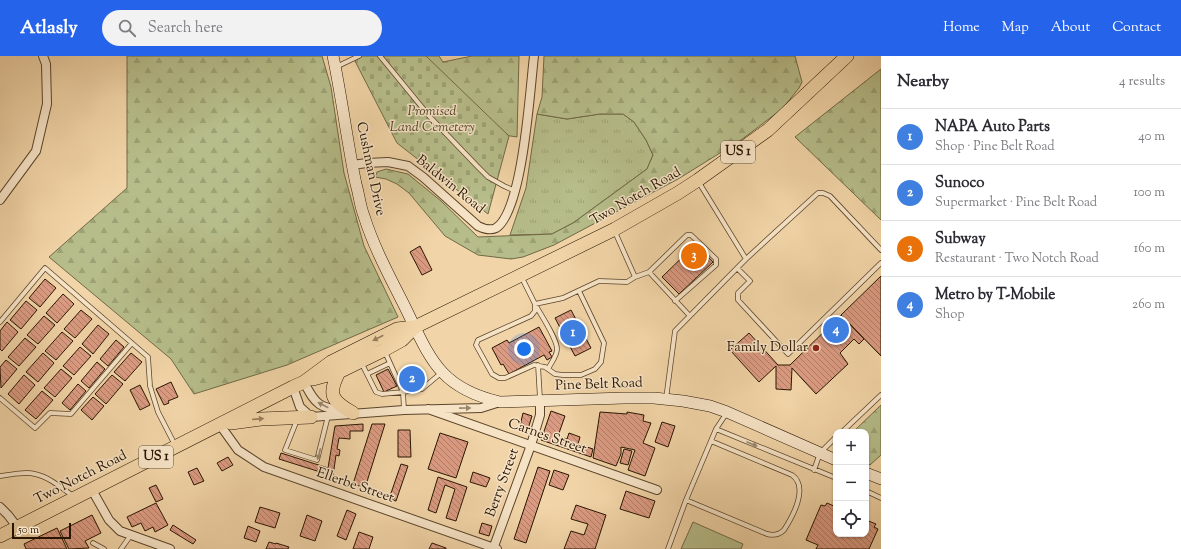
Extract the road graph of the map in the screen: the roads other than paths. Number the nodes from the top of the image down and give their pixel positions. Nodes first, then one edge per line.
1 (43, 56) edge
2 (359, 56) edge
3 (380, 56) edge
4 (534, 56) edge
5 (847, 56) edge
6 (334, 62) edge
7 (352, 165) junction
8 (698, 180) junction
9 (515, 191) junction
10 (0, 200) edge
11 (614, 229) junction
12 (881, 250) edge
13 (746, 259) junction
14 (881, 263) edge
15 (737, 268) junction
16 (649, 272) junction
17 (521, 276) junction
18 (635, 277) junction
19 (579, 291) junction
20 (675, 301) junction
21 (534, 304) junction
22 (689, 315) junction
23 (0, 322) edge
24 (414, 327) junction
25 (132, 343) junction
26 (384, 350) junction
27 (361, 362) junction
28 (390, 363) junction
29 (538, 365) junction
30 (548, 369) junction
31 (339, 372) junction
32 (442, 372) junction
33 (367, 374) junction
34 (298, 384) junction
35 (403, 392) junction
36 (881, 395) edge
37 (0, 398) edge
38 (666, 399) junction
39 (500, 402) junction
40 (540, 402) junction
41 (428, 409) junction
42 (404, 410) junction
43 (727, 412) junction
44 (353, 413) junction
45 (328, 416) junction
46 (304, 417) junction
47 (220, 425) junction
48 (716, 429) junction
49 (845, 429) edge
50 (833, 440) edge
51 (711, 441) junction
52 (531, 445) junction
53 (176, 447) junction
54 (820, 453) junction
55 (833, 459) edge
56 (814, 470) junction
57 (869, 474) edge
58 (0, 476) edge
59 (833, 477) edge
60 (881, 479) edge
61 (92, 490) junction
62 (657, 490) dead end
63 (869, 492) edge
64 (76, 498) junction
65 (881, 498) edge
66 (686, 500) junction
67 (0, 507) edge
68 (18, 528) junction
69 (131, 535) junction
70 (0, 536) edge
71 (93, 543) dead end
72 (104, 549) edge
73 (121, 549) edge
74 (170, 549) edge
75 (495, 549) edge
76 (668, 549) edge

1 - 10 street
2 - 6 lane
3 - 9 lane
4 - 9 street, Baldwin Road
5 - 8 main road, Two Notch Road / US 1
6 - 7 street, Cushman Drive
7 - 9 street, Baldwin Road
7 - 24 street, Cushman Drive
8 - 11 main road, Two Notch Road / US 1
8 - 13 lane
11 - 17 main road, Two Notch Road / US 1
11 - 18 lane
12 - 13 lane
13 - 15 lane
14 - 15 lane
15 - 22 lane
16 - 18 lane
16 - 20 lane
16 - 20 lane
17 - 21 lane
17 - 24 main road, Two Notch Road / US 1
18 - 19 lane
19 - 21 lane
19 - 30 lane
20 - 22 lane
21 - 29 lane
21 - 30 lane
22 - 38 lane
23 - 25 lane
24 - 26 main road, Two Notch Road / US 1
24 - 32 street, Cushman Drive
24 -> 34 main road, Two Notch Road / US 1
25 - 37 lane
25 - 53 lane
26 - 27 main road, Two Notch Road / US 1
26 - 28 lane
27 - 31 main road, Two Notch Road / US 1
27 - 33 lane
28 - 33 lane
28 - 35 lane
29 - 30 lane
29 - 40 lane
31 - 34 main road, Two Notch Road / US 1
31 - 44 main road
32 - 35 lane
32 - 39 street, Cushman Drive
33 - 35 lane
44 -> 34 street, Pine Belt Road
34 - 46 street
34 - 47 main road, Two Notch Road / US 1
35 - 42 lane
36 - 49 lane
38 - 40 street, Pine Belt Road
38 - 43 street, Pine Belt Road
39 - 40 street, Pine Belt Road
41 -> 39 street, Pine Belt Road
40 - 52 street, Berry Street
41 - 42 street, Pine Belt Road
41 - 52 street, Carnes Street
42 - 44 street, Pine Belt Road
43 - 48 lane
43 - 54 street, Pine Belt Road
44 - 45 street, Pine Belt Road
45 - 46 street, Pine Belt Road
45 -> 46 lane
47 -> 46 main road
47 - 53 main road, Two Notch Road / US 1
47 - 75 street, Ellerbe Street
48 - 51 lane
48 -> 56 lane
50 - 54 lane
51 - 66 lane
51 - 66 lane
52 - 62 street, Carnes Street
52 - 75 street, Berry Street
53 - 61 main road, Two Notch Road / US 1
54 - 55 street, Pine Belt Road
54 - 56 lane
56 - 59 lane
57 - 60 street
58 - 64 lane
61 - 64 main road, Two Notch Road / US 1
61 - 69 street
63 - 65 lane
64 - 68 main road, Two Notch Road / US 1
66 - 76 lane
67 - 68 street
68 - 70 main road, Two Notch Road / US 1
69 - 73 lane
69 - 74 street
71 - 72 lane

